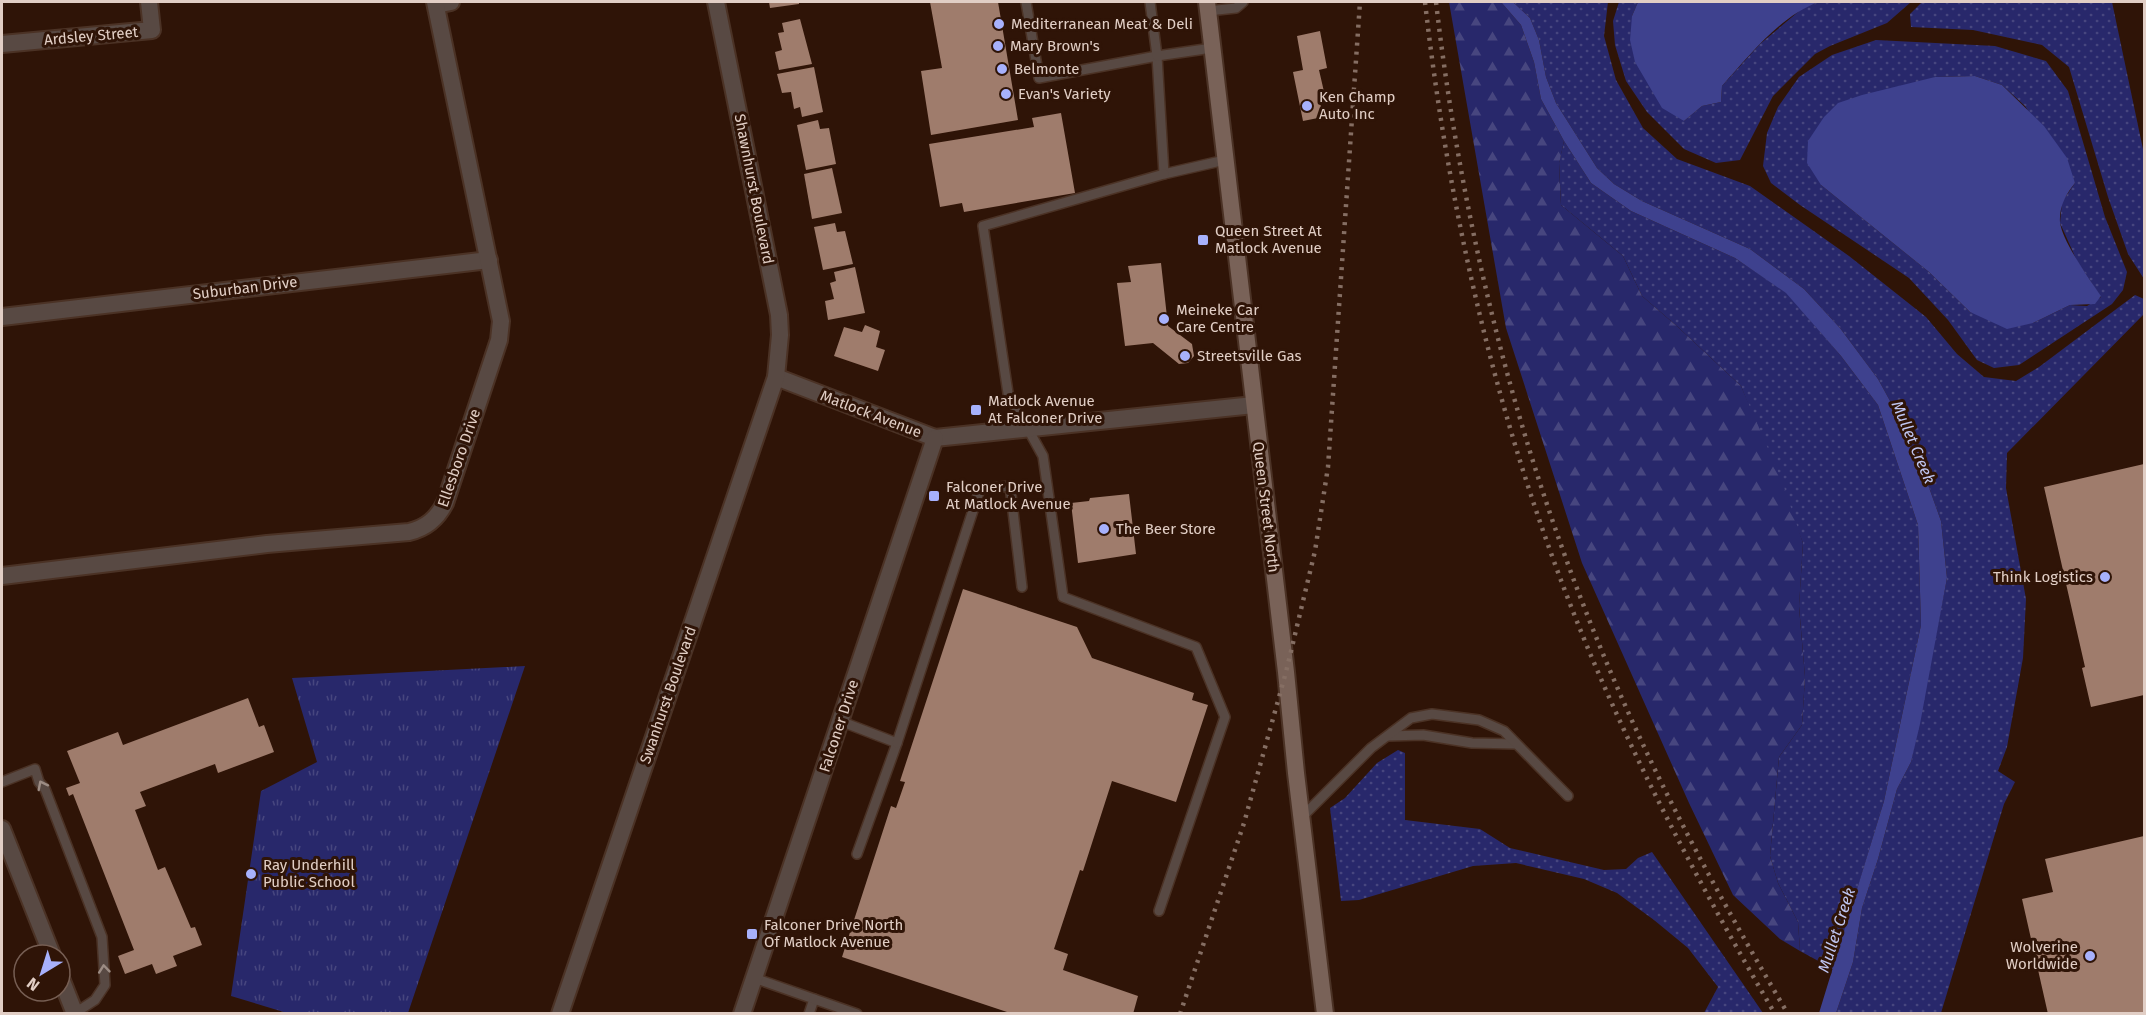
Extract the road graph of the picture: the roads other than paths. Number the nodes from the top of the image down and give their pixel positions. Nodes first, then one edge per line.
1 (149, 2) edge
2 (716, 2) edge
3 (1026, 2) edge
4 (1150, 2) edge
5 (1243, 2) edge
6 (441, 3) edge
7 (1207, 6) edge
8 (2, 44) edge
9 (1212, 48) junction
10 (1157, 56) junction
11 (1225, 160) junction
12 (1164, 174) junction
13 (489, 260) junction
14 (2, 317) edge
15 (776, 377) junction
16 (1254, 405) junction
17 (1028, 428) junction
18 (934, 438) junction
19 (2, 576) edge
20 (1022, 587) dead end
21 (840, 721) junction
22 (1388, 736) junction
23 (897, 744) junction
24 (1516, 744) junction
25 (2, 782) edge
26 (1568, 796) dead end
27 (1301, 818) junction
28 (2, 829) edge
29 (857, 854) dead end
30 (6, 857) edge
31 (1159, 910) dead end
32 (46, 943) edge
33 (754, 978) junction
34 (814, 999) junction
35 (75, 1013) edge
36 (560, 1014) edge
37 (742, 1014) edge
38 (809, 1014) edge
39 (857, 1014) edge
40 (1325, 1014) edge

1 - 8 street, Ardsley Street
2 - 15 street, Shawnhurst Boulevard
3 - 10 lane
4 - 10 lane
5 - 7 lane
6 - 13 street, Ellesboro Drive
7 - 9 main road, Queen Street North
9 - 10 lane
9 - 11 main road, Queen Street North
10 - 12 lane
11 - 12 lane
11 - 16 main road, Queen Street North
12 - 17 lane
13 - 14 street, Suburban Drive
13 - 19 street, Ellesboro Drive
15 - 18 street, Matlock Avenue
15 - 36 street, Swanhurst Boulevard
16 - 17 street, Matlock Avenue
16 - 27 main road, Queen Street North
17 - 18 street, Matlock Avenue
17 - 31 lane
18 - 21 street, Falconer Drive
20 - 23 lane
21 - 23 lane
21 - 33 street, Falconer Drive
22 - 24 lane
22 - 24 lane
22 - 27 lane
23 - 29 lane
24 - 26 lane
35 -> 25 lane
27 - 40 main road, Queen Street North
28 - 30 street
30 - 32 street
33 - 34 lane
33 - 37 street, Falconer Drive
34 - 38 lane
34 - 39 lane

